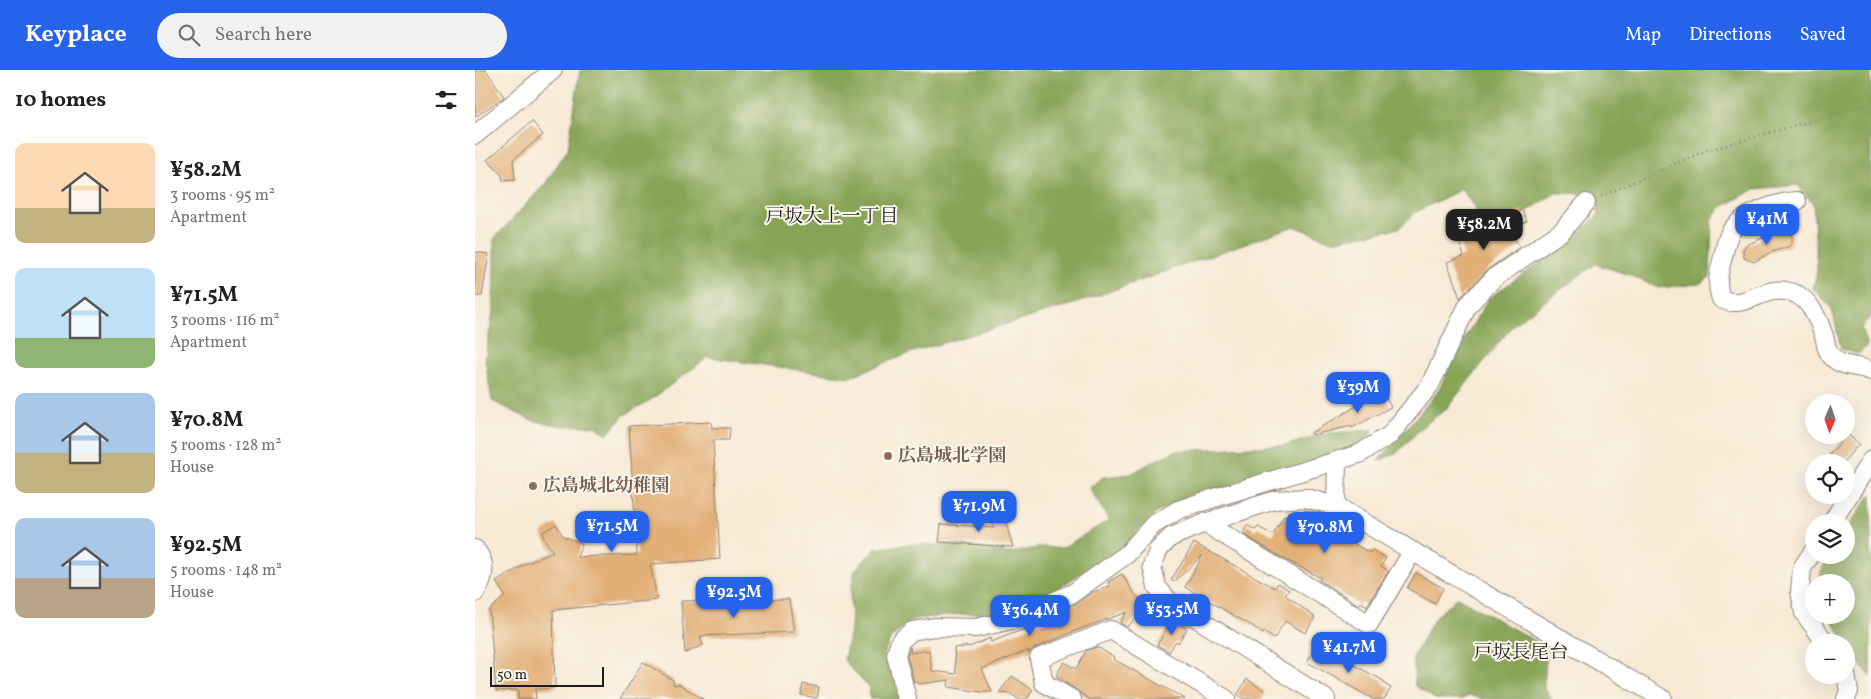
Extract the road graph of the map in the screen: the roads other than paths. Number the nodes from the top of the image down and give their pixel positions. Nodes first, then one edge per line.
1 (553, 70) edge
2 (475, 135) edge
3 (1797, 201) dead end
4 (1585, 203) road end
5 (1871, 371) edge
6 (1871, 460) edge
7 (1337, 461) junction
8 (1336, 506) junction
9 (1836, 514) edge
10 (1205, 524) junction
11 (475, 549) edge
12 (1412, 552) junction
13 (1805, 564) edge
14 (475, 593) edge
15 (1819, 634) edge
16 (1848, 684) edge
17 (907, 699) edge
18 (1072, 699) edge
19 (1227, 699) edge
20 (1326, 699) edge
21 (1663, 699) edge
22 (1846, 699) edge

1 - 2 street
3 - 5 street
4 - 7 street
6 - 9 street
7 - 8 street
7 - 17 street
8 - 10 street
8 - 12 street
10 - 12 street
10 - 20 street
11 - 14 street
12 - 21 street
13 - 15 street
16 - 22 street
18 - 19 street

